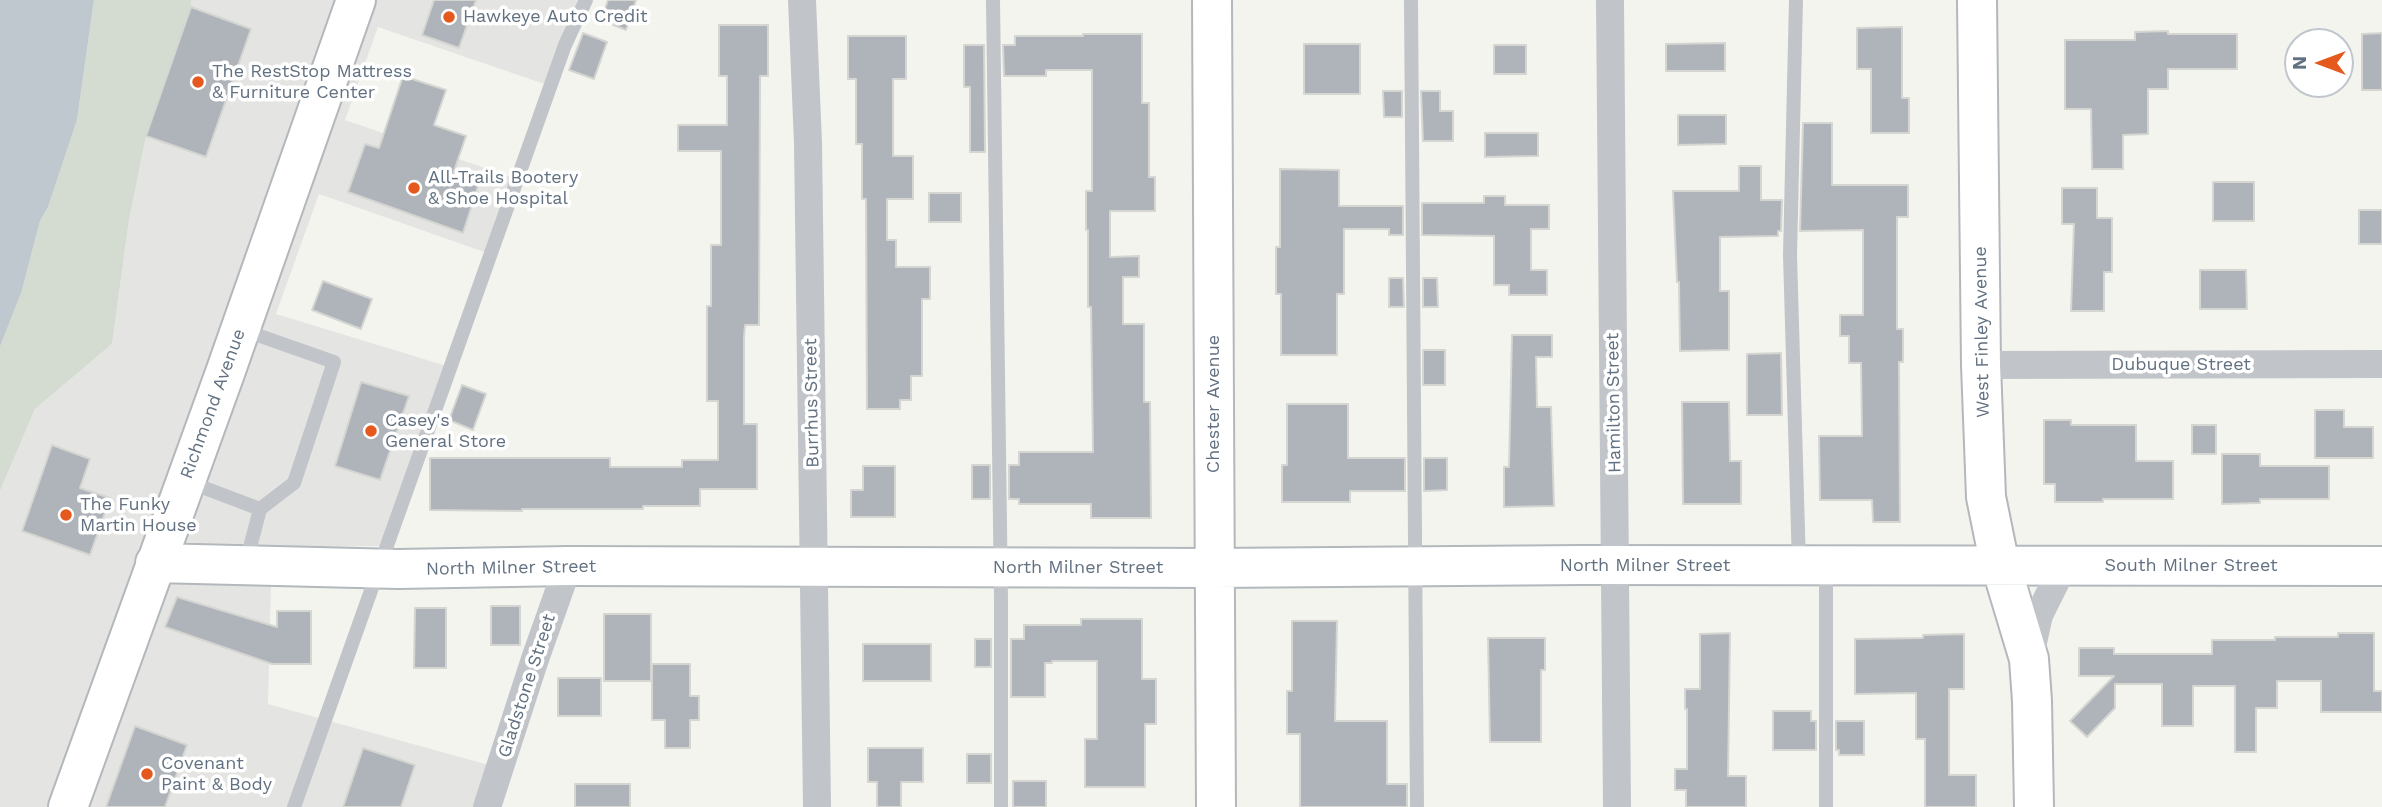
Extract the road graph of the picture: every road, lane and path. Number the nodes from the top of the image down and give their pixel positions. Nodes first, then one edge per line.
1 (356, 0) edge
2 (586, 0) edge
3 (802, 0) edge
4 (993, 0) edge
5 (1212, 0) edge
6 (1411, 0) edge
7 (1610, 0) edge
8 (1796, 0) edge
9 (1977, 0) edge
10 (241, 329) junction
11 (2382, 364) edge
12 (1981, 365) junction
13 (186, 481) junction
14 (260, 509) junction
15 (155, 563) junction
16 (246, 565) junction
17 (1616, 565) junction
18 (2000, 565) junction
19 (2064, 565) junction
20 (568, 566) junction
21 (1415, 566) junction
22 (1812, 566) junction
23 (2382, 566) edge
24 (815, 568) junction
25 (1001, 568) junction
26 (1214, 568) junction
27 (380, 569) junction
28 (2029, 659) junction
29 (68, 807) edge
30 (295, 807) edge
31 (487, 807) edge
32 (817, 807) edge
33 (1001, 807) edge
34 (1216, 807) edge
35 (1417, 807) edge
36 (1617, 807) edge
37 (1826, 807) edge
38 (2034, 807) edge

1 - 10 main road, Richmond Avenue
2 - 27 lane
3 - 24 street, Burrhus Street
4 - 25 lane
5 - 26 main road, Chester Avenue
6 - 21 lane
7 - 17 street, Hamilton Street
8 - 22 lane
9 - 12 main road, West Finley Avenue
10 - 13 main road, Richmond Avenue
10 - 14 lane
11 - 12 street, Dubuque Street
12 - 18 main road, West Finley Avenue
13 - 14 lane
13 - 15 main road, Richmond Avenue
14 - 16 lane
15 - 16 main road, North Milner Street
15 - 29 main road, Richmond Avenue
16 - 27 main road, North Milner Street
17 - 21 main road, North Milner Street
17 - 22 main road, North Milner Street
17 - 36 street, Hamilton Street
18 - 19 main road, South Milner Street
18 - 22 main road, North Milner Street
18 - 28 main road, West Finley Avenue
19 - 23 main road, South Milner Street
19 - 28 street, West Finley Avenue
20 - 24 main road, North Milner Street
20 - 27 main road, North Milner Street
20 - 31 street, Gladstone Street
21 - 26 main road, North Milner Street
21 - 35 lane
22 - 37 lane
24 - 25 main road, North Milner Street
24 - 32 street, Burrhus Street
25 - 26 main road, North Milner Street
25 - 33 lane
26 - 34 main road, Chester Avenue
27 - 30 lane
28 - 38 main road, West Finley Avenue

